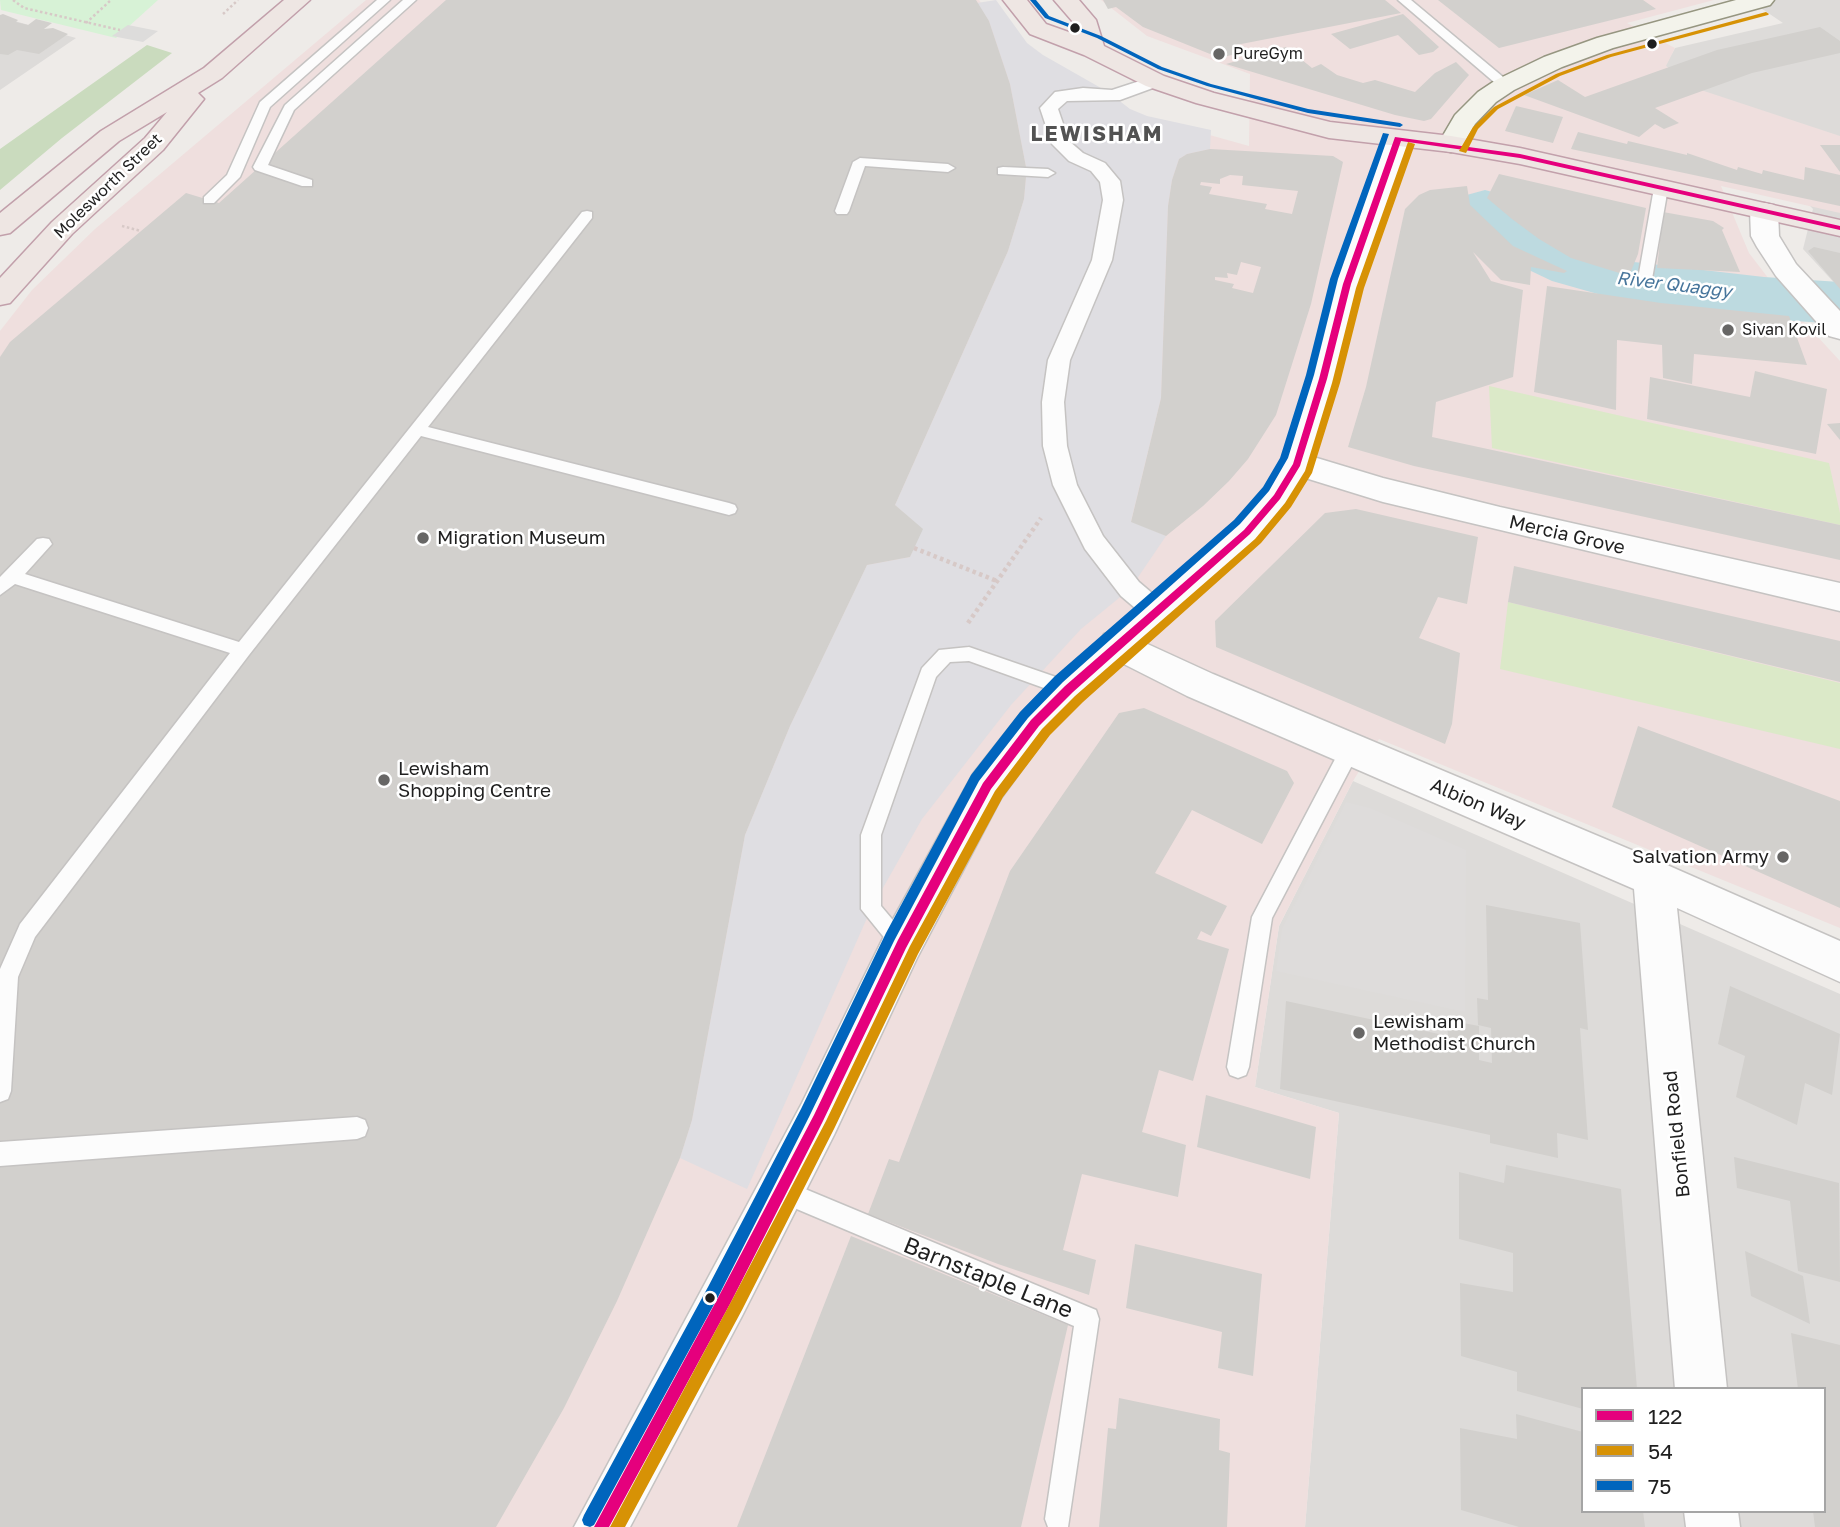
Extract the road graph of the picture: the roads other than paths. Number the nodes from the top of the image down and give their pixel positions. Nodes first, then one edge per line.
1 (298, 0) edge
2 (384, 0) edge
3 (410, 0) edge
4 (1015, 0) edge
5 (1066, 0) edge
6 (1405, 0) edge
7 (1747, 2) edge
8 (1093, 50) junction
9 (213, 74) junction
10 (1155, 81) junction
11 (1505, 85) junction
12 (1398, 138) junction
13 (1451, 144) junction
14 (948, 168) dead end
15 (1003, 171) dead end
16 (1048, 173) dead end
17 (307, 183) dead end
18 (1661, 188) junction
19 (209, 200) dead end
20 (842, 211) dead end
21 (1764, 211) junction
22 (587, 215) dead end
23 (0, 226) edge
24 (1840, 228) edge
25 (1644, 279) dead end
26 (0, 296) edge
27 (1836, 325) edge
28 (418, 430) junction
29 (1297, 464) junction
30 (729, 509) dead end
31 (43, 544) dead end
32 (6, 582) edge
33 (1840, 597) edge
34 (1157, 612) junction
35 (1117, 644) junction
36 (243, 650) junction
37 (1069, 689) junction
38 (1350, 750) junction
39 (1653, 878) junction
40 (902, 944) junction
41 (1840, 962) edge
42 (1238, 1067) dead end
43 (0, 1091) edge
44 (357, 1128) dead end
45 (0, 1154) edge
46 (781, 1191) junction
47 (1701, 1387) edge
48 (1058, 1519) dead end
49 (601, 1527) edge

1 - 9 highway, Molesworth Street
2 - 19 lane
3 - 17 lane
4 - 8 highway
5 - 8 highway
6 - 11 lane
7 - 11 main road
8 - 10 highway
9 - 23 highway, Molesworth Street
9 - 26 highway, Molesworth Street
10 - 12 highway
10 - 34 street
11 - 13 main road
12 - 13 highway
12 - 29 street
13 - 18 highway
14 - 20 lane
15 - 16 lane
18 - 21 highway
18 - 25 lane
21 - 24 highway
21 - 27 street
22 - 28 lane
28 - 30 lane
28 - 36 lane
29 - 33 street, Mercia Grove
29 - 34 street
31 - 32 lane
32 - 36 lane
34 - 35 street
35 - 37 street
35 - 38 street, Albion Way
36 - 43 lane
37 - 40 street
37 - 40 lane
38 - 39 street, Albion Way
38 - 42 lane
39 - 41 street, Albion Way
39 - 47 street, Bonfield Road
40 - 46 street
44 - 45 lane
46 - 48 lane, Barnstaple Lane
46 - 49 street

